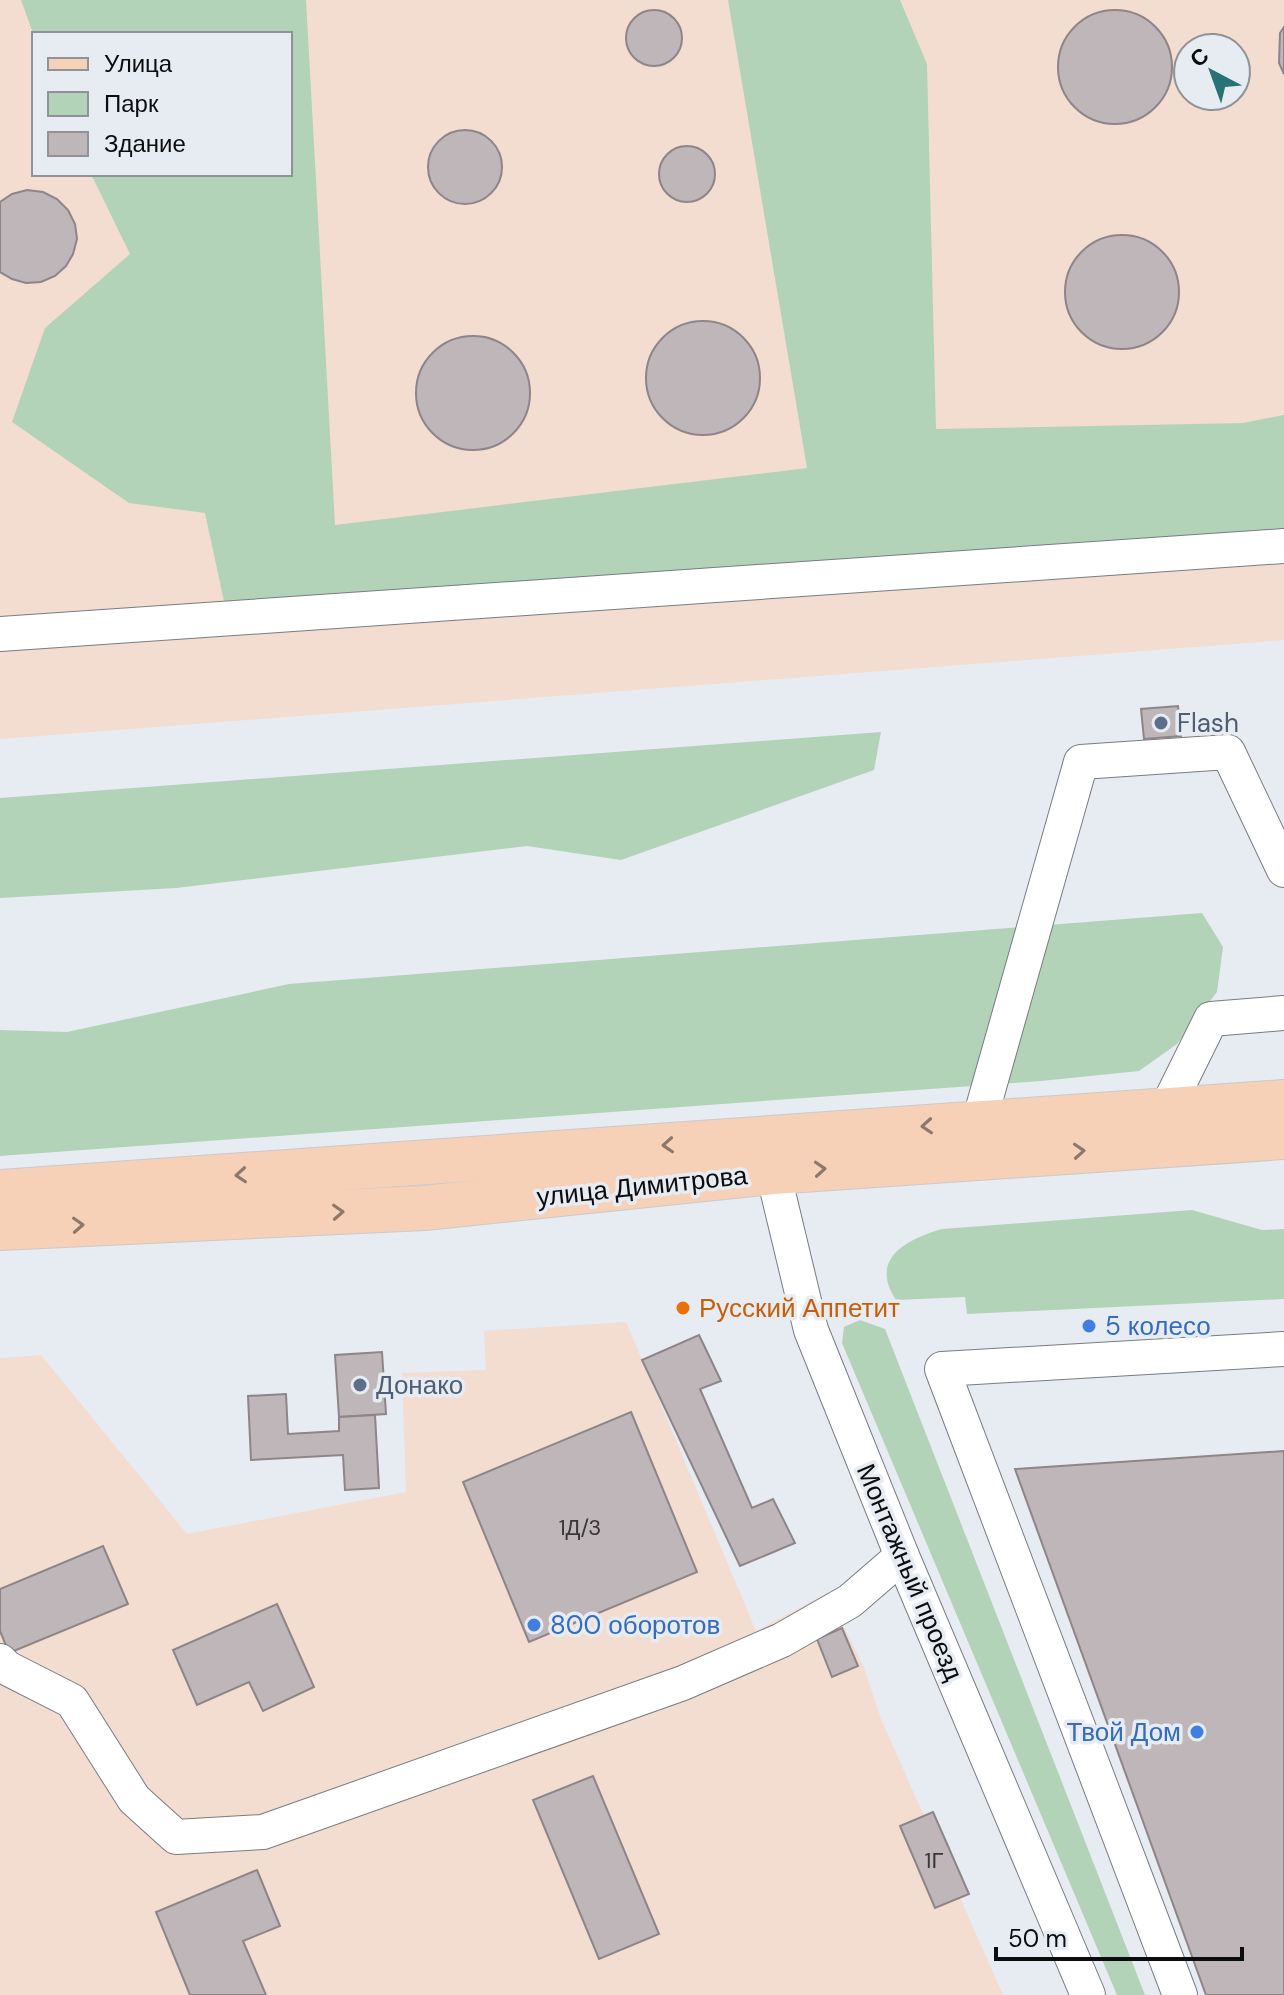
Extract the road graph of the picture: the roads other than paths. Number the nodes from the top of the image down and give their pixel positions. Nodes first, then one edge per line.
1 (1284, 546) edge
2 (0, 634) edge
3 (1284, 870) edge
4 (1284, 1013) edge
5 (1284, 1102) edge
6 (1166, 1110) junction
7 (979, 1122) junction
8 (1284, 1137) edge
9 (772, 1154) junction
10 (0, 1192) edge
11 (0, 1228) edge
12 (1284, 1349) edge
13 (902, 1556) junction
14 (0, 1661) edge
15 (1088, 1995) edge
16 (1180, 1995) edge

1 - 2 street
3 - 7 street
4 - 6 street
5 - 6 main road, улица Димитрова
6 - 7 main road, улица Димитрова
7 -> 9 main road, улица Димитрова
9 -> 8 main road, улица Димитрова
9 -> 10 main road, улица Димитрова
11 -> 9 main road, улица Димитрова
9 - 13 street, Монтажный проезд
12 - 16 street
13 - 14 street
13 - 15 street, Монтажный проезд

